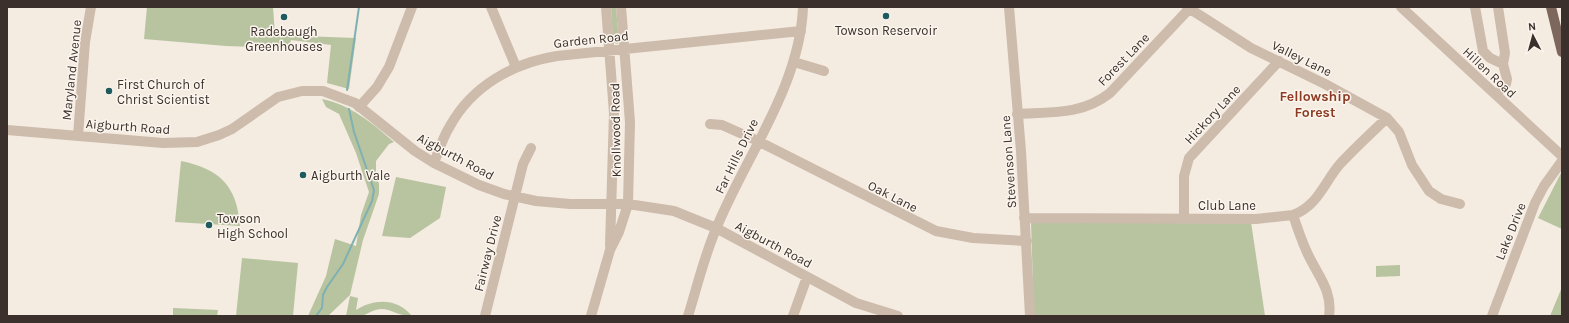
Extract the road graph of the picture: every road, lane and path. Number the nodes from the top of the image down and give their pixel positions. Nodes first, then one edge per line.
1 (91, 7) edge
2 (412, 7) edge
3 (491, 7) edge
4 (606, 7) edge
5 (621, 7) edge
6 (803, 7) edge
7 (1009, 7) edge
8 (1401, 7) edge
9 (1475, 7) edge
10 (1498, 7) edge
11 (1551, 7) edge
12 (1188, 8) edge
13 (801, 31) junction
14 (625, 49) junction
15 (609, 50) junction
16 (1562, 52) edge
17 (1279, 61) junction
18 (794, 62) junction
19 (1503, 64) junction
20 (516, 67) junction
21 (824, 71) dead end
22 (1496, 95) junction
23 (359, 106) junction
24 (1018, 114) junction
25 (1387, 118) junction
26 (710, 124) dead end
27 (7, 130) edge
28 (78, 136) junction
29 (758, 141) junction
30 (532, 148) dead end
31 (1562, 156) edge
32 (1562, 161) edge
33 (434, 163) junction
34 (515, 197) junction
35 (612, 203) junction
36 (628, 204) junction
37 (1460, 204) dead end
38 (1294, 215) junction
39 (1024, 218) junction
40 (1184, 218) junction
41 (716, 228) junction
42 (1026, 241) junction
43 (610, 250) junction
44 (807, 277) junction
45 (485, 316) edge
46 (591, 316) edge
47 (688, 316) edge
48 (794, 316) edge
49 (898, 316) edge
50 (1030, 316) edge
51 (1329, 316) edge
52 (1492, 316) edge

1 - 28 street, Maryland Avenue
2 - 23 street
3 - 20 street
4 - 15 street, Knollwood Road
5 - 14 street, Knollwood Road
6 - 13 street, Far Hills Drive
7 - 24 street, Stevenson Lane
8 - 22 street, Hillen Road
9 - 19 street
10 - 19 street
11 - 16 main road
12 - 17 street, Valley Lane
12 - 24 street, Forest Lane
13 - 14 street, Garden Road
13 - 18 street, Far Hills Drive
14 - 15 street, Garden Road
14 - 36 street, Knollwood Road
15 - 20 street, Garden Road
15 - 35 street, Knollwood Road
17 - 25 street, Valley Lane
17 - 40 street, Hickory Lane
18 - 21 street
18 - 29 street, Far Hills Drive
19 - 22 street
20 - 33 street, Garden Road
22 - 31 street, Hillen Road
23 - 28 street, Aigburth Road
23 - 33 street, Aigburth Road
24 - 39 street, Stevenson Lane
25 - 37 street, Valley Lane
25 - 38 street, Club Lane
26 - 29 street, Oak Lane
27 - 28 street, Aigburth Road
29 - 41 street, Far Hills Drive
29 - 42 street, Oak Lane
30 - 34 street, Fairway Drive
32 - 52 street, Lake Drive
33 - 34 street, Aigburth Road
34 - 35 street, Aigburth Road
34 - 45 street, Fairway Drive
35 - 36 street, Aigburth Road
35 - 43 street, Knollwood Road
36 - 41 street, Aigburth Road
36 - 43 street, Knollwood Road
38 - 40 street, Club Lane
38 - 51 street
39 - 40 street, Club Lane
39 - 42 street, Stevenson Lane
41 - 44 street, Aigburth Road
41 - 47 street, Far Hills Drive
42 - 50 street, Stevenson Lane
43 - 46 street, Knollwood Road
44 - 48 street
44 - 49 street, Aigburth Road

